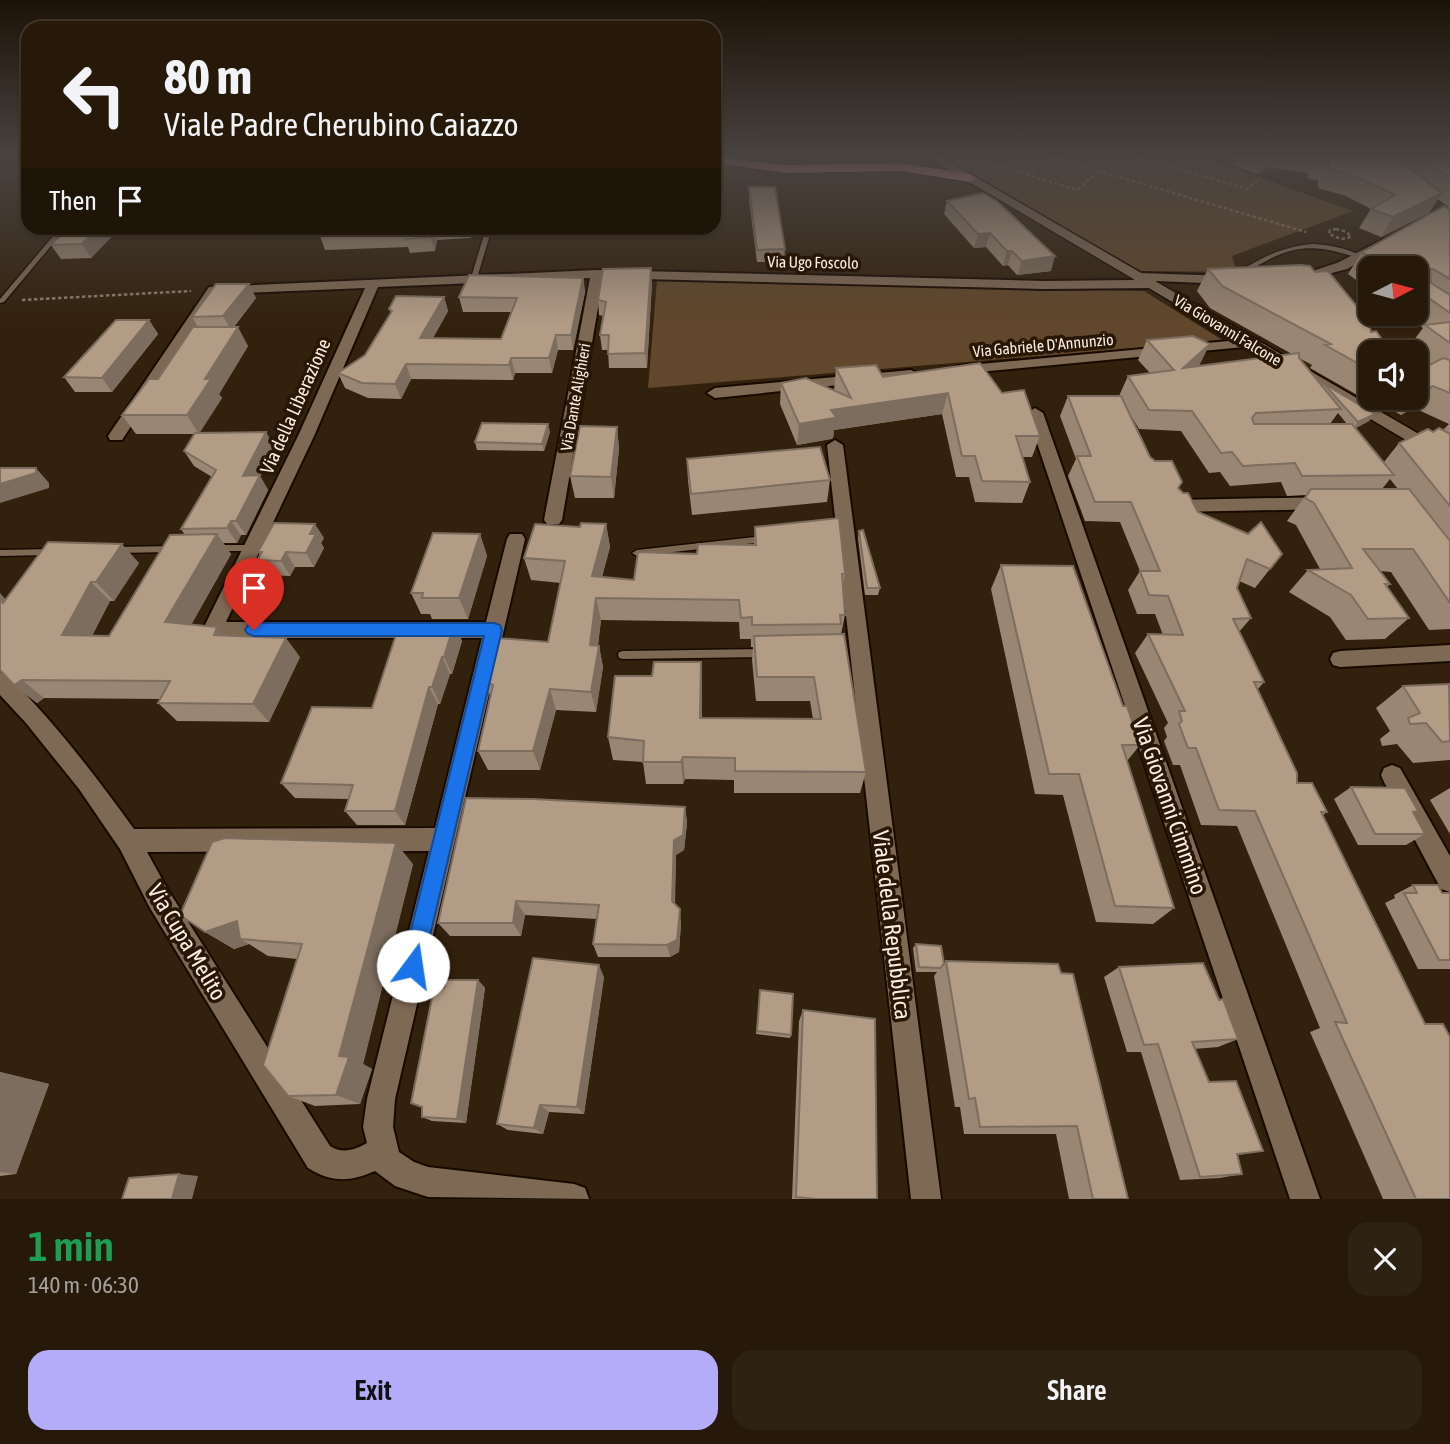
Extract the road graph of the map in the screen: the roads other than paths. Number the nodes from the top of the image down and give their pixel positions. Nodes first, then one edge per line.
1 (1030, 213) edge
2 (57, 235) edge
3 (487, 235) edge
4 (1390, 240) edge
5 (1360, 256) edge
6 (1358, 257) joint
7 (597, 274) junction
8 (474, 278) junction
9 (1144, 280) junction
10 (1250, 280) joint
11 (374, 282) junction
12 (1316, 287) edge
13 (2, 301) road end
14 (1250, 343) junction
15 (948, 371) edge
16 (1296, 371) junction
17 (920, 374) edge
18 (715, 393) dead end
19 (1314, 399) edge
20 (1035, 414) edge
21 (116, 436) dead end
22 (835, 445) dead end
23 (1450, 460) edge
24 (1343, 503) edge
25 (1177, 506) edge
26 (553, 520) dead end
27 (781, 537) edge
28 (516, 539) dead end
29 (253, 548) junction
30 (186, 549) edge
31 (200, 549) edge
32 (66, 551) edge
33 (106, 551) edge
34 (0, 553) edge
35 (637, 553) edge
36 (494, 630) junction
37 (775, 653) edge
38 (1450, 653) edge
39 (623, 655) dead end
40 (1340, 659) dead end
41 (0, 681) edge
42 (1392, 775) dead end
43 (444, 839) junction
44 (128, 841) junction
45 (1450, 880) edge
46 (382, 1151) junction
47 (574, 1199) edge
48 (926, 1199) edge
49 (1305, 1199) edge

1 - 9 main road, Via Giovanni Falcone
2 - 13 lane
3 - 8 lane
4 - 5 street
6 - 10 lane
6 - 12 street
7 - 8 street, Via Ugo Foscolo
7 - 9 street, Via Ugo Foscolo
7 - 26 street, Via Dante Alighieri
8 - 11 street, Via Ugo Foscolo
9 - 10 street, Via Ugo Foscolo
9 - 14 main road, Via Giovanni Falcone
11 - 21 street, Via Ugo Foscolo
11 - 29 street, Via della Liberazione
14 - 15 street, Via Gabriele D'Annunzio
14 - 16 main road, Via Giovanni Falcone
16 - 19 street
16 - 23 main road, Via Giovanni Falcone
17 - 18 street
20 - 49 street, Via Giovanni Cimmino
22 - 48 street, Viale della Repubblica
24 - 25 street
27 - 35 lane
28 - 36 street
29 - 31 lane
29 - 36 street, Via della Liberazione
30 - 33 lane
32 - 34 lane
36 - 43 street
37 - 39 lane
38 - 40 street
41 - 44 street, Via Cupa Melito
42 - 45 street
43 - 44 street
43 - 46 street
44 - 46 street, Via Cupa Melito
46 - 47 street

